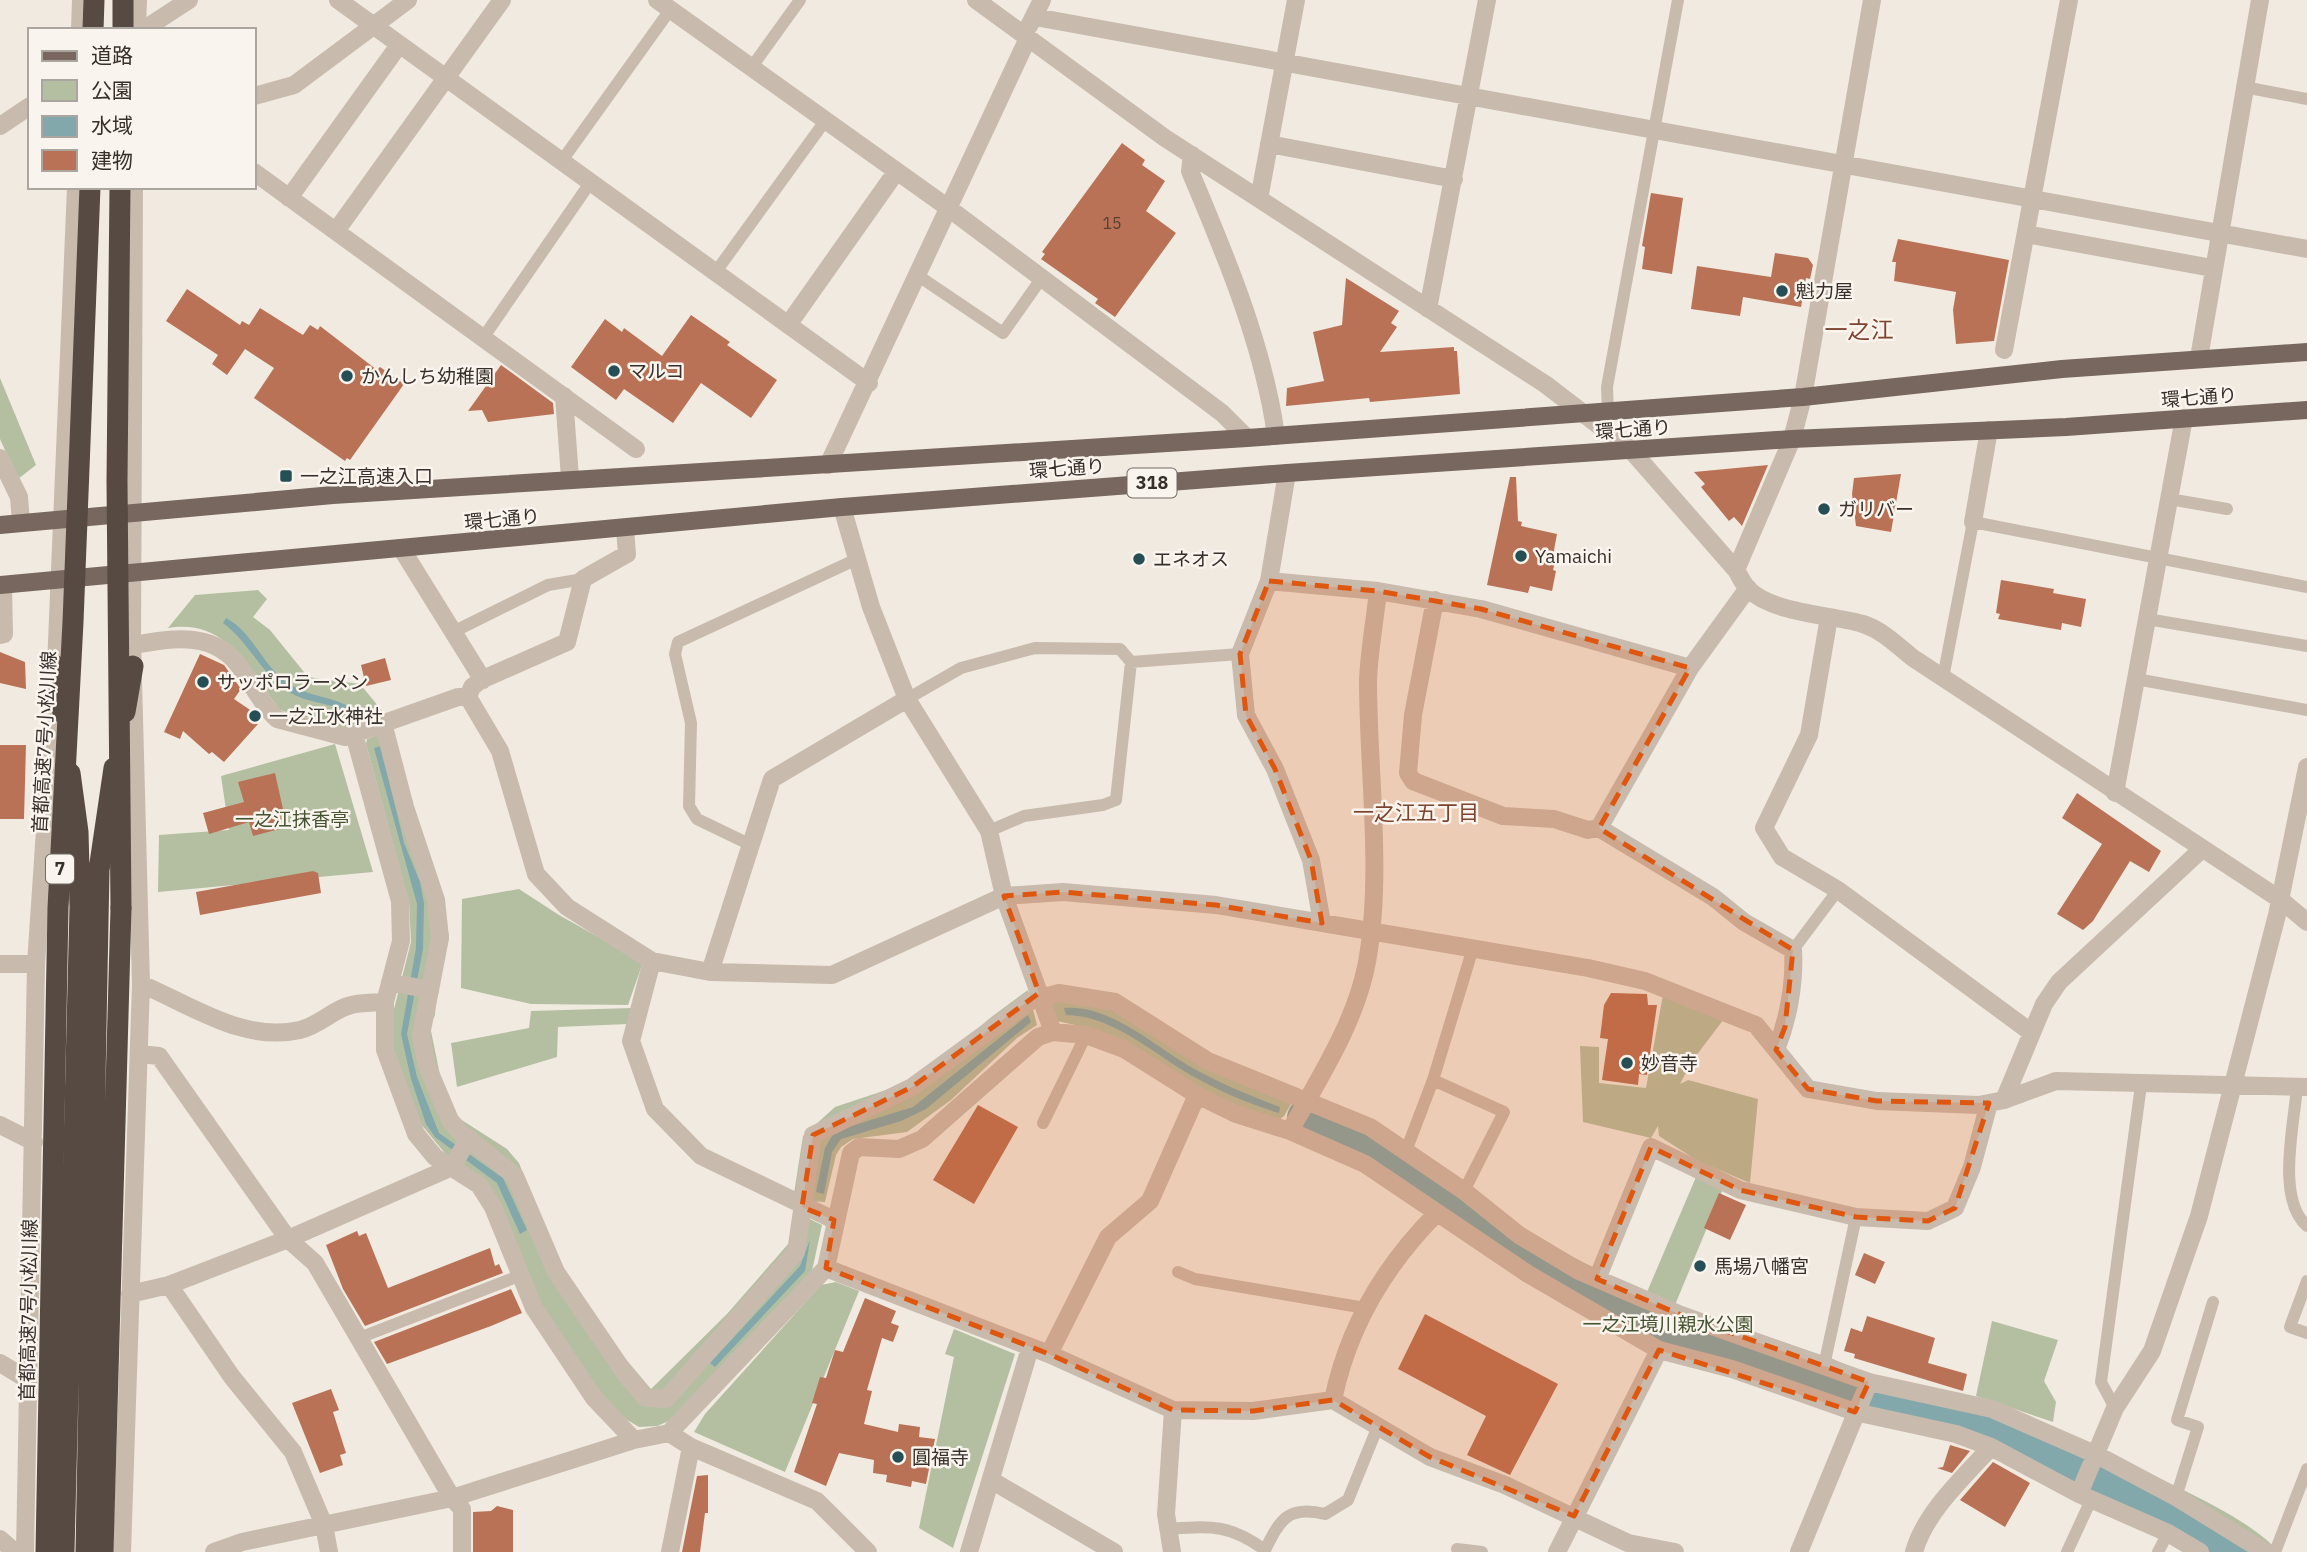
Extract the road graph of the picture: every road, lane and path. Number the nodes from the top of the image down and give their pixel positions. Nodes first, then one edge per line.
1 (81, 0) edge
2 (94, 0) edge
3 (123, 0) edge
4 (138, 0) edge
5 (189, 0) edge
6 (338, 0) edge
7 (408, 0) edge
8 (502, 0) edge
9 (800, 0) edge
10 (976, 0) edge
11 (1296, 0) edge
12 (1487, 0) edge
13 (1678, 0) edge
14 (1872, 0) edge
15 (2069, 0) edge
16 (2260, 0) edge
17 (664, 5) edge
18 (1038, 8) edge
19 (373, 26) junction
20 (80, 28) edge
21 (93, 28) edge
22 (123, 28) edge
23 (137, 28) edge
24 (146, 28) edge
25 (1026, 36) junction
26 (399, 45) junction
27 (1284, 62) junction
28 (751, 68) junction
29 (446, 79) junction
30 (2245, 87) junction
31 (256, 95) edge
32 (1469, 97) junction
33 (2307, 99) edge
34 (28, 107) edge
35 (825, 121) junction
36 (0, 126) edge
37 (1655, 130) junction
38 (1269, 144) junction
39 (1192, 155) junction
40 (561, 162) junction
41 (1842, 164) junction
42 (896, 172) junction
43 (256, 173) edge
44 (1454, 179) junction
45 (590, 183) junction
46 (76, 189) edge
47 (90, 189) edge
48 (120, 189) edge
49 (134, 189) edge
50 (289, 198) junction
51 (1259, 199) junction
52 (2034, 199) junction
53 (947, 207) junction
54 (335, 231) junction
55 (2218, 233) junction
56 (2026, 234) junction
57 (2307, 249) edge
58 (2212, 268) junction
59 (715, 273) junction
60 (917, 275) junction
61 (1041, 279) junction
62 (1428, 309) junction
63 (788, 326) junction
64 (483, 338) junction
65 (2004, 350) dead end
66 (2307, 352) edge
67 (2199, 358) junction
68 (869, 383) junction
69 (564, 397) junction
70 (1803, 397) junction
71 (2307, 410) edge
72 (1608, 411) junction
73 (1584, 413) junction
74 (2184, 418) junction
75 (1989, 430) junction
76 (1276, 436) junction
77 (1247, 438) junction
78 (1792, 439) junction
79 (636, 449) dead end
80 (1631, 450) junction
81 (0, 458) edge
82 (828, 465) junction
83 (1287, 473) junction
84 (570, 478) junction
85 (2169, 499) junction
86 (842, 507) junction
87 (2227, 509) dead end
88 (132, 513) junction
89 (64, 520) junction
90 (1973, 522) junction
91 (21, 523) junction
92 (0, 525) edge
93 (625, 529) junction
94 (401, 548) junction
95 (857, 559) junction
96 (2158, 560) junction
97 (1736, 570) junction
98 (132, 572) junction
99 (61, 579) junction
100 (583, 579) junction
101 (1269, 581) junction
102 (1, 585) edge
103 (2307, 587) edge
104 (1748, 589) junction
105 (1378, 591) junction
106 (1435, 600) junction
107 (1829, 617) junction
108 (2147, 619) junction
109 (453, 632) junction
110 (0, 635) edge
111 (2307, 646) edge
112 (1240, 654) junction
113 (133, 656) junction
114 (1131, 662) junction
115 (56, 666) junction
116 (1689, 668) junction
117 (1943, 678) junction
118 (2136, 679) junction
119 (483, 680) junction
120 (468, 697) junction
121 (907, 699) junction
122 (2307, 710) edge
123 (383, 723) junction
124 (354, 734) junction
125 (2307, 770) edge
126 (2115, 793) junction
127 (1599, 828) junction
128 (989, 831) junction
129 (751, 845) junction
130 (2201, 850) junction
131 (1838, 890) junction
132 (1004, 896) junction
133 (2281, 900) junction
134 (89, 908) junction
135 (2307, 922) edge
136 (1322, 923) junction
137 (1372, 931) junction
138 (1473, 948) junction
139 (1793, 950) junction
140 (652, 961) junction
141 (0, 964) edge
142 (36, 964) junction
143 (710, 972) junction
144 (396, 983) junction
145 (141, 984) junction
146 (426, 989) junction
147 (385, 1002) junction
148 (1043, 1011) junction
149 (2032, 1032) junction
150 (1086, 1035) junction
151 (1776, 1049) junction
152 (140, 1054) junction
153 (1433, 1080) junction
154 (2141, 1085) junction
155 (2302, 1087) edge
156 (2232, 1088) junction
157 (1197, 1095) junction
158 (1307, 1100) junction
159 (1996, 1102) junction
160 (1043, 1123) dead end
161 (0, 1125) edge
162 (1290, 1131) junction
163 (34, 1142) junction
164 (460, 1152) junction
165 (1406, 1152) junction
166 (1464, 1191) junction
167 (1437, 1213) junction
168 (818, 1214) junction
169 (1856, 1217) junction
170 (2307, 1226) edge
171 (288, 1238) junction
172 (826, 1268) junction
173 (1178, 1272) dead end
174 (519, 1276) junction
175 (1597, 1279) junction
176 (2307, 1281) edge
177 (169, 1285) junction
178 (130, 1294) junction
179 (2213, 1302) dead end
180 (1366, 1308) junction
181 (2307, 1333) edge
182 (359, 1338) junction
183 (1030, 1348) junction
184 (1659, 1350) junction
185 (1049, 1354) junction
186 (0, 1363) edge
187 (1824, 1366) junction
188 (27, 1380) junction
189 (1863, 1395) junction
190 (1333, 1400) junction
191 (2115, 1408) junction
192 (1173, 1410) junction
193 (1378, 1426) junction
194 (669, 1433) junction
195 (634, 1440) junction
196 (691, 1447) junction
197 (1991, 1447) junction
198 (2095, 1461) junction
199 (2307, 1469) edge
200 (991, 1480) junction
201 (2085, 1493) junction
202 (2176, 1497) junction
203 (453, 1498) junction
204 (1574, 1516) junction
205 (324, 1525) junction
206 (1168, 1529) junction
207 (2168, 1533) junction
208 (0, 1539) edge
209 (1457, 1549) dead end
210 (1265, 1551) edge
211 (15, 1552) edge
212 (25, 1552) edge
213 (46, 1552) edge
214 (64, 1552) edge
215 (86, 1552) edge
216 (103, 1552) edge
217 (122, 1552) edge
218 (215, 1552) edge
219 (329, 1552) edge
220 (462, 1552) edge
221 (670, 1552) edge
222 (868, 1552) edge
223 (969, 1552) edge
224 (1114, 1552) edge
225 (1172, 1552) edge
226 (1482, 1552) edge
227 (1557, 1552) edge
228 (1675, 1552) edge
229 (1799, 1552) edge
230 (1914, 1552) edge
231 (2067, 1552) edge
232 (2158, 1552) edge
233 (2200, 1552) edge
234 (2265, 1552) edge
235 (2275, 1552) edge

1 - 20 street
2 - 21 highway
3 - 22 highway
4 - 23 street
5 - 24 street
6 - 19 street
7 - 19 street
8 - 29 street
9 - 28 lane
10 - 25 street
11 - 27 street
12 - 32 street
13 - 37 lane
14 - 41 street
15 - 52 street
16 - 30 street
17 - 28 street
17 - 40 lane
18 - 25 street
18 - 27 street
19 - 26 street
19 - 31 street
25 - 39 street
25 - 53 street
26 - 29 street
26 - 50 street
27 - 32 street
27 - 38 street
28 - 35 street
29 - 40 street
29 - 54 street
30 - 33 lane
30 - 55 street
32 - 37 street
32 - 44 street
34 - 36 street
35 - 42 street
35 - 59 lane
37 - 41 street
37 - 72 lane
38 - 44 street
38 - 51 street
39 - 51 street
39 - 76 street
40 - 45 street
41 - 52 street
41 - 70 street
42 - 53 street
42 - 63 street
43 - 50 street
44 - 62 street
45 - 59 street
45 - 64 lane
46 - 89 street
47 - 213 highway, 首都高速7号小松川線 / 7, bridge
48 - 216 highway, bridge
49 - 88 street
50 - 54 street
51 - 62 street
52 - 55 street
52 - 56 street
53 - 60 street
53 - 61 street
54 - 64 street
55 - 57 street
55 - 58 street
56 - 58 street
56 - 65 street
58 - 67 street
59 - 63 street
60 - 61 lane
60 - 68 street
61 - 77 street
62 - 73 street
63 - 68 street
64 - 69 street
66 - 67 main road, 環七通り / 318
67 - 70 main road, 環七通り / 318
68 - 82 street
69 - 79 street
69 - 84 street
70 - 72 main road, 環七通り / 318
70 - 78 street
71 - 74 main road, 環七通り / 318
72 - 73 main road, 環七通り / 318
73 - 76 main road, 環七通り / 318
73 - 80 street
74 - 75 main road, 環七通り / 318
74 - 85 street
75 - 78 main road, 環七通り / 318
75 - 90 street
76 - 77 main road, 環七通り / 318
77 - 82 main road, 環七通り / 318
78 - 80 main road, 環七通り / 318
78 - 97 street
80 - 83 main road, 環七通り / 318
80 - 97 street
81 - 91 street
82 - 84 main road, 環七通り / 318
83 - 86 main road, 環七通り / 318
83 - 101 street
84 - 88 main road, 環七通り / 318
85 - 87 lane
85 - 96 street
86 - 93 main road, 環七通り / 318
86 - 95 street
88 - 89 main road, 環七通り / 318
88 - 98 street
89 - 91 main road, 環七通り / 318
89 - 99 street
90 - 96 lane
90 - 117 lane
91 - 92 main road, 環七通り / 318
93 - 94 main road, 環七通り / 318
93 - 100 street
94 - 98 main road, 環七通り / 318
94 - 109 street
95 - 121 street
95 - 129 lane
96 - 103 lane
96 - 108 street
97 - 104 street
98 - 99 main road, 環七通り / 318
98 - 113 street
99 - 102 main road, 環七通り / 318
99 - 115 street
100 - 109 lane
100 - 119 street
101 - 105 street
101 - 112 street
102 - 110 street
104 - 107 street
104 - 116 street
105 - 106 street
105 - 137 street
106 - 116 street
106 - 127 street
107 - 117 street
107 - 131 street
108 - 111 lane
108 - 118 street
109 - 119 street
112 - 114 lane
112 - 136 street
113 - 124 street
113 - 134 highway
113 - 145 street
114 - 121 lane
114 - 128 lane
115 - 134 highway
115 - 142 street
116 - 127 street
117 - 126 street
118 - 122 lane
118 - 126 street
119 - 120 street
120 - 123 street
120 - 140 street
121 - 128 street
121 - 129 street
123 - 124 street
123 - 146 street
124 - 144 street
125 - 133 street
126 - 130 street
127 - 139 street
128 - 132 street
129 - 143 street
130 - 133 street
130 - 149 street
131 - 139 lane
131 - 149 street
132 - 136 street
132 - 143 street
132 - 148 street
133 - 135 street
133 - 156 street
134 - 214 highway
134 - 215 highway
136 - 137 street
137 - 138 street
137 - 158 street
138 - 151 street
138 - 153 lane
139 - 151 street
140 - 143 street
140 - 168 street
141 - 142 street
142 - 163 street
144 - 146 street
144 - 147 street
145 - 147 street
145 - 152 street
146 - 164 street
147 - 164 street
148 - 150 street
148 - 158 street
148 - 168 street
148 - 168 street
149 - 159 street
150 - 157 street
150 - 160 lane
151 - 159 street
152 - 171 street
152 - 178 street
153 - 165 lane
153 - 166 lane
154 - 156 street
154 - 159 street
154 - 191 lane
155 - 156 street
155 - 170 lane
156 - 191 street
157 - 162 street
157 - 185 street
158 - 162 street
158 - 165 street
159 - 169 street
161 - 163 street
162 - 167 street
163 - 188 street
164 - 168 street
164 - 171 street
164 - 174 street
165 - 166 street
166 - 175 street
167 - 180 street
167 - 184 street
168 - 172 street
169 - 175 street
169 - 187 lane
171 - 177 street
171 - 182 street
172 - 183 street
172 - 194 street
173 - 180 lane
174 - 182 lane
174 - 195 street
175 - 187 street
176 - 181 lane
177 - 178 street
177 - 205 street
178 - 217 street
179 - 202 lane
180 - 190 street
182 - 203 street
183 - 185 street
183 - 200 street
184 - 189 street
184 - 204 street
185 - 192 street
186 - 188 street
187 - 189 street
188 - 212 street
189 - 197 street
189 - 198 street
189 - 229 street
190 - 192 street
190 - 193 street
191 - 198 street
192 - 206 street
193 - 204 street
193 - 210 lane
194 - 195 street
194 - 196 street
195 - 203 street
196 - 221 street
196 - 222 street
197 - 201 street
197 - 230 street
198 - 201 street
198 - 202 street
199 - 235 lane
200 - 223 street
200 - 224 street
201 - 207 street
201 - 231 lane
202 - 234 street
203 - 205 street
203 - 220 street
204 - 227 street
204 - 228 street
205 - 218 street
205 - 219 street
206 - 210 lane
206 - 225 street
207 - 232 lane
207 - 233 street
208 - 211 street
209 - 226 lane

